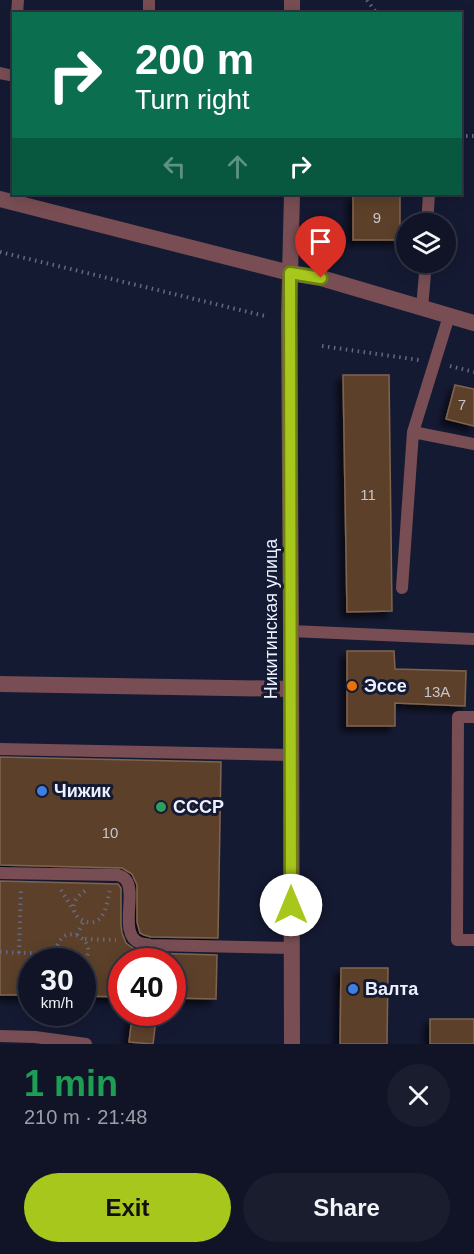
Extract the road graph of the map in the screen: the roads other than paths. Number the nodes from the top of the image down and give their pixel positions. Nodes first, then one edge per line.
1 (292, 195) edge
2 (429, 195) edge
3 (0, 199) edge
4 (428, 213) edge
5 (290, 273) junction
6 (425, 273) edge
7 (422, 308) junction
8 (448, 316) junction
9 (474, 323) edge
10 (413, 432) junction
11 (474, 444) edge
12 (402, 588) dead end
13 (291, 631) junction
14 (474, 639) edge
15 (0, 684) edge
16 (291, 689) junction
17 (474, 717) edge
18 (0, 749) edge
19 (291, 755) junction
20 (0, 873) edge
21 (474, 940) edge
22 (292, 948) junction
23 (0, 1036) edge
24 (86, 1044) edge
25 (292, 1044) edge

1 - 5 street, Никитинская улица
2 - 4 lane
3 - 5 street
5 - 7 street
5 - 13 street, Никитинская улица
6 - 7 lane
7 - 8 street
8 - 9 street
8 - 10 lane
10 - 11 lane
10 - 12 lane
13 - 14 lane
13 - 16 street, Никитинская улица
15 - 16 street
16 - 19 street, Никитинская улица
17 - 21 lane
18 - 19 lane
19 - 22 street, Никитинская улица
20 - 22 lane
22 - 25 street, Никитинская улица
23 - 24 lane

